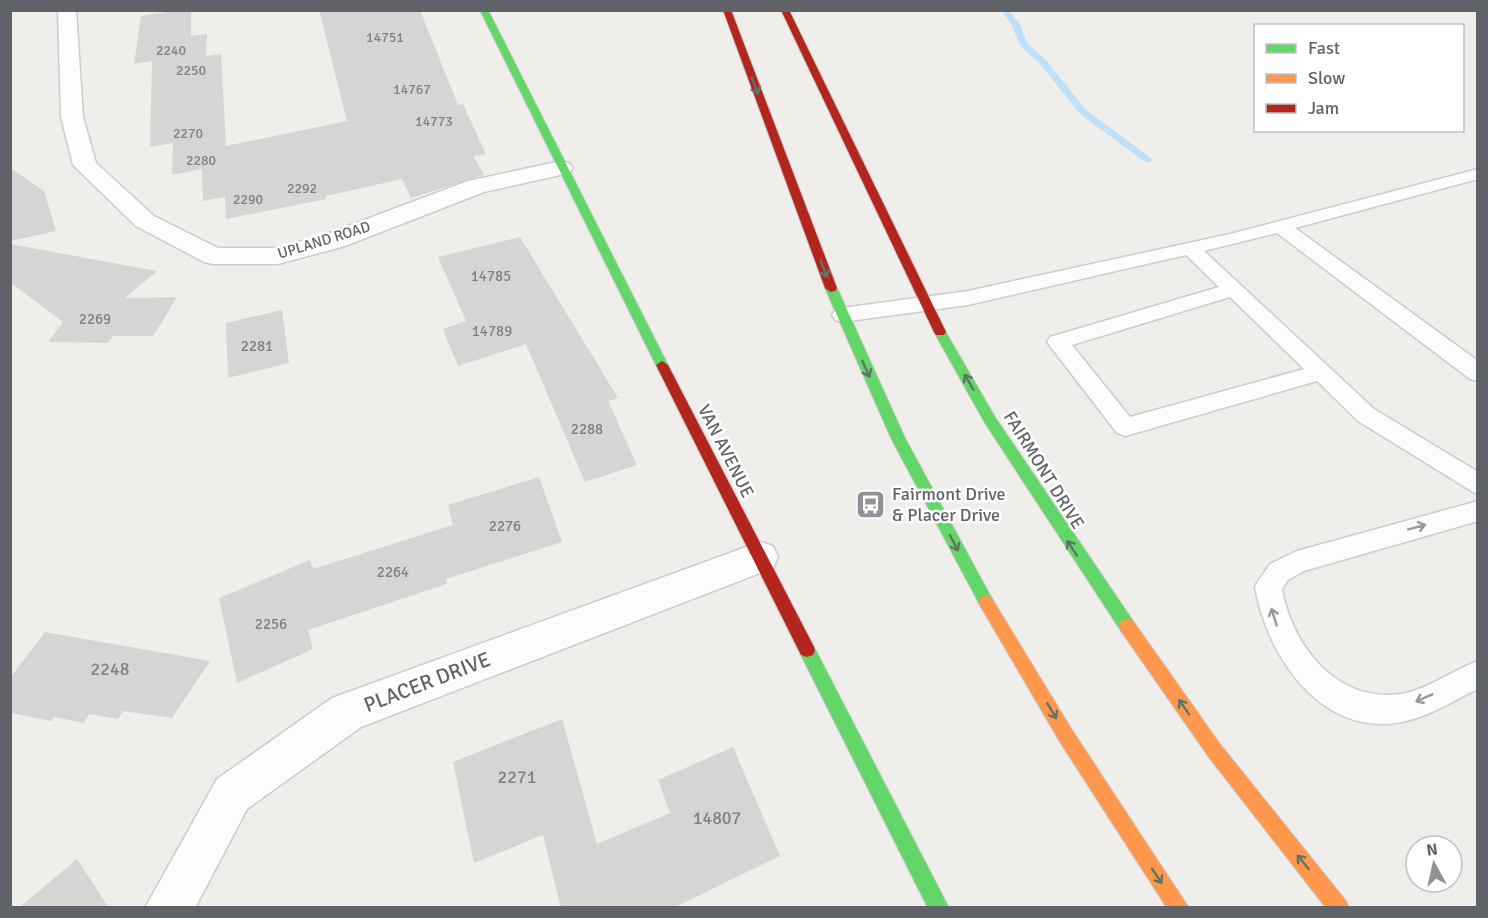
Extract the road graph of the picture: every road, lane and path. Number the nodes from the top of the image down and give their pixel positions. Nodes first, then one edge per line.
1 (67, 10) edge
2 (484, 10) edge
3 (727, 10) edge
4 (785, 10) edge
5 (561, 168) junction
6 (1478, 174) edge
7 (1280, 226) junction
8 (1190, 248) junction
9 (1234, 289) junction
10 (926, 304) junction
11 (842, 315) junction
12 (1320, 372) junction
13 (1478, 373) edge
14 (1478, 485) edge
15 (1478, 511) edge
16 (760, 557) junction
17 (1478, 674) edge
18 (169, 908) edge
19 (939, 908) edge
20 (1179, 908) edge
21 (1339, 908) edge

1 - 5 street, UPLAND ROAD
2 - 5 main road, VAN AVENUE
3 -> 11 main road
4 - 10 main road, FAIRMONT DRIVE
5 - 16 main road, VAN AVENUE
6 - 7 lane
7 - 8 lane
7 - 13 lane
8 - 9 lane
8 - 10 lane
9 - 12 lane
9 - 12 lane
10 - 11 lane
21 -> 10 main road, FAIRMONT DRIVE
11 -> 20 main road
12 - 14 lane
17 -> 15 lane
16 - 18 street, PLACER DRIVE
16 - 19 main road, VAN AVENUE

